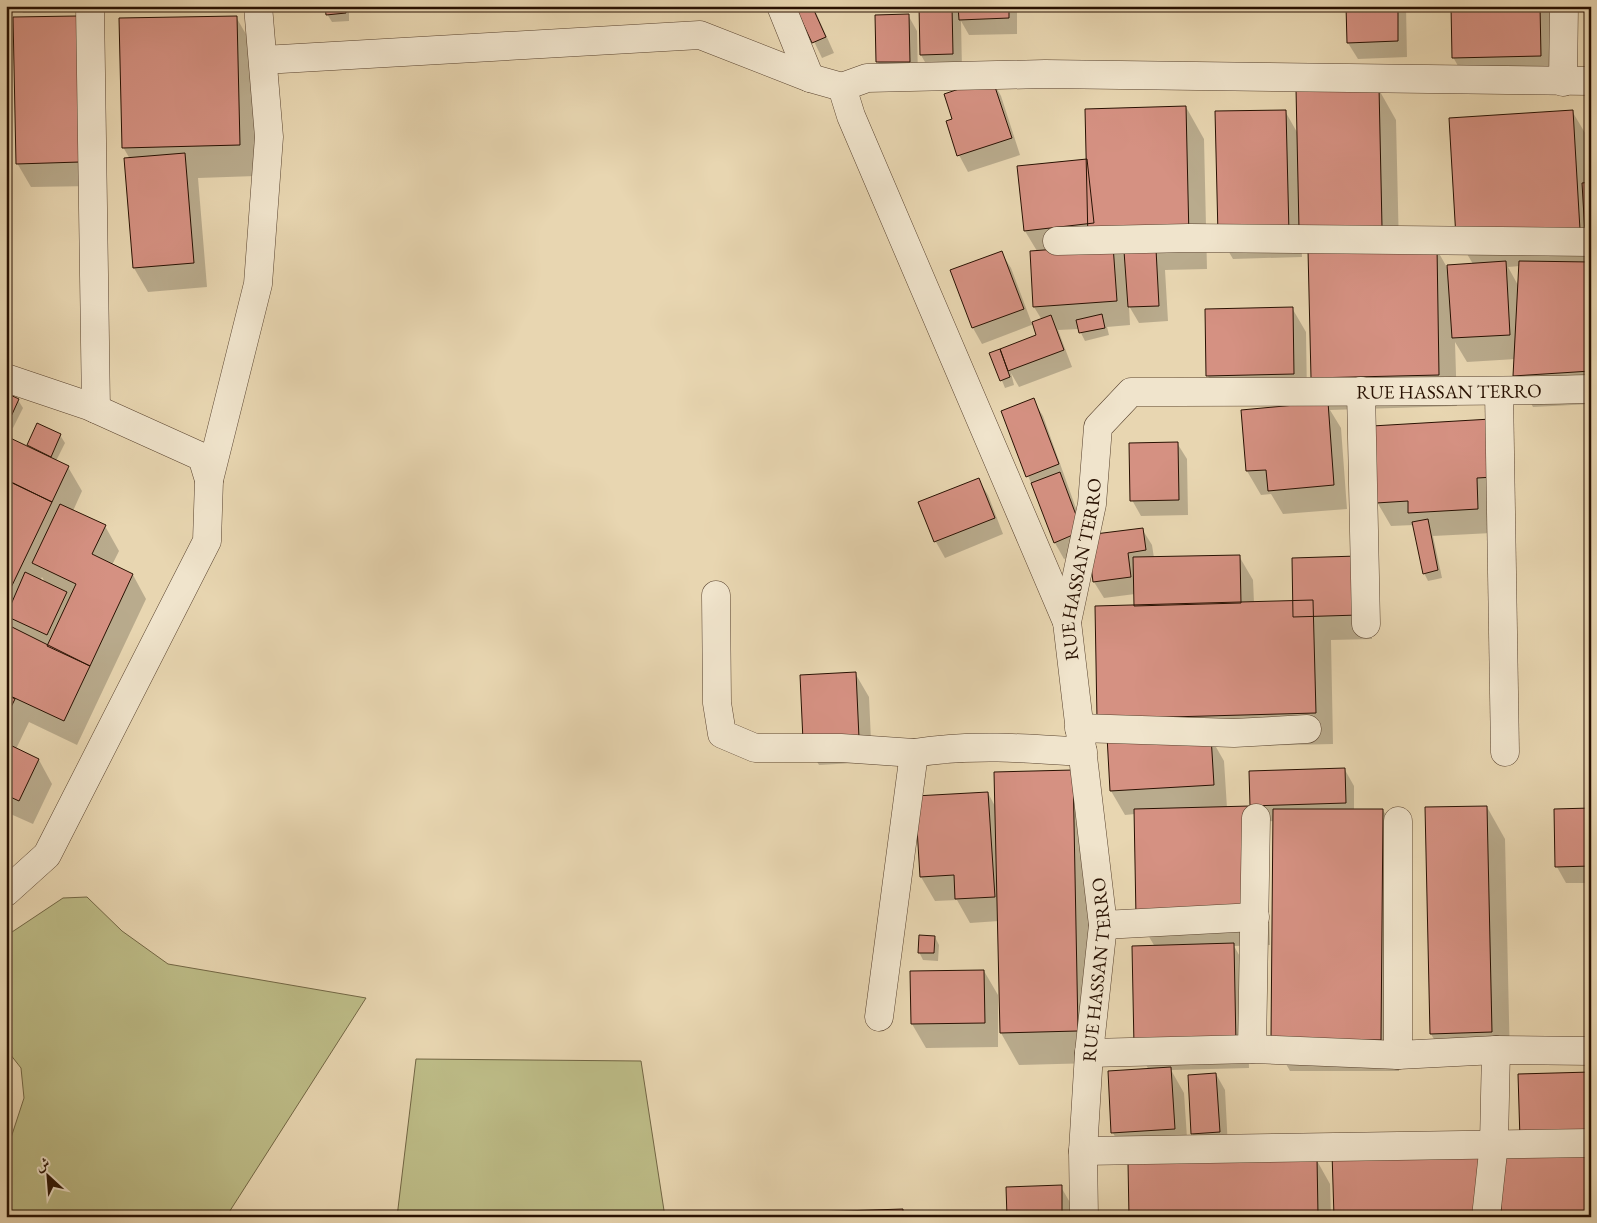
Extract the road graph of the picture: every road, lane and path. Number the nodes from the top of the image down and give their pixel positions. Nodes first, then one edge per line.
1 (90, 6) edge
2 (258, 6) edge
3 (781, 6) edge
4 (1564, 6) edge
5 (263, 60) junction
6 (810, 78) junction
7 (1591, 81) edge
8 (1563, 82) junction
9 (842, 87) junction
10 (1057, 241) dead end
11 (1591, 242) edge
12 (6, 378) edge
13 (1591, 389) edge
14 (1360, 390) junction
15 (1499, 392) junction
16 (96, 409) junction
17 (209, 480) junction
18 (716, 595) dead end
19 (1067, 622) junction
20 (1366, 624) dead end
21 (1307, 729) dead end
22 (1081, 740) junction
23 (1505, 752) dead end
24 (914, 753) junction
25 (1256, 818) dead end
26 (1398, 821) dead end
27 (6, 892) edge
28 (1255, 917) junction
29 (1103, 925) junction
30 (879, 1017) dead end
31 (1252, 1049) junction
32 (1496, 1050) junction
33 (1591, 1050) edge
34 (1089, 1053) junction
35 (1398, 1055) junction
36 (1494, 1143) junction
37 (1591, 1143) edge
38 (1083, 1151) junction
39 (1084, 1217) edge
40 (1486, 1217) edge

1 - 16 street
2 - 5 street
3 - 6 street
4 - 8 street
5 - 6 street
5 - 17 street
6 - 9 street
7 - 8 street
8 - 9 street
9 - 19 street
10 - 11 street
12 - 16 street
13 - 15 street, RUE HASSAN TERRO
14 - 15 street, RUE HASSAN TERRO
14 - 19 street, RUE HASSAN TERRO
14 - 20 street
15 - 23 street
16 - 17 street
17 - 27 street
18 - 24 street
19 - 22 street, RUE HASSAN TERRO
21 - 22 street
22 - 24 street
22 - 29 street, RUE HASSAN TERRO
24 - 30 street
25 - 28 street
26 - 35 street
28 - 29 street
28 - 31 street
29 - 34 street, RUE HASSAN TERRO
31 - 34 street
31 - 35 street
32 - 33 street
32 - 35 street
32 - 36 street
34 - 38 street, RUE HASSAN TERRO
36 - 37 street
36 - 38 street
36 - 40 street
38 - 39 street, RUE HASSAN TERRO

